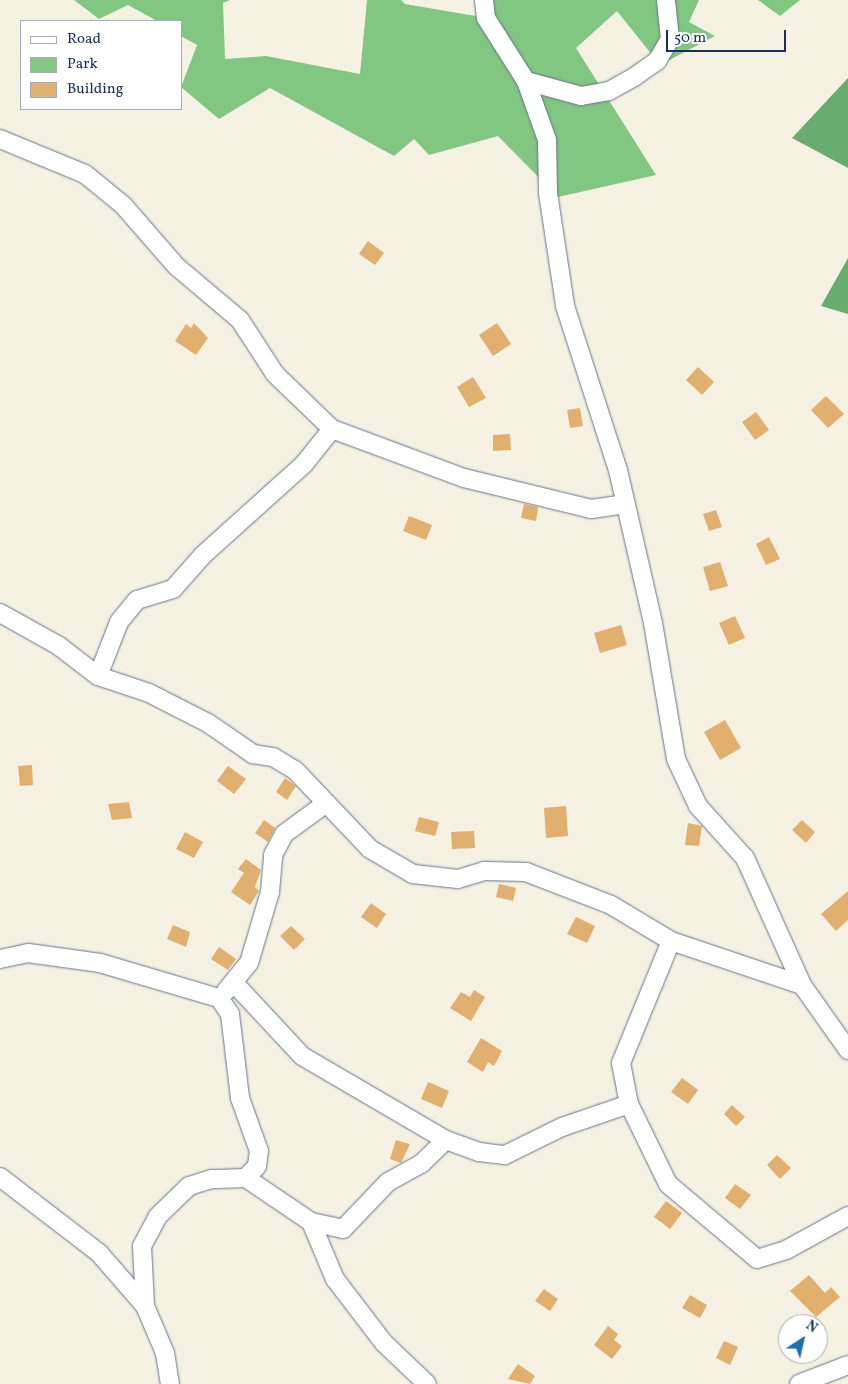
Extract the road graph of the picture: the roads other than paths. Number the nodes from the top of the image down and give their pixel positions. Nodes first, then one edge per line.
1 (484, 0) edge
2 (666, 0) edge
3 (526, 80) junction
4 (0, 139) edge
5 (332, 429) junction
6 (625, 504) junction
7 (0, 613) edge
8 (98, 676) junction
9 (325, 804) junction
10 (670, 941) junction
11 (0, 959) edge
12 (234, 983) junction
13 (802, 985) junction
14 (219, 998) junction
15 (848, 1050) edge
16 (630, 1104) junction
17 (446, 1140) junction
18 (0, 1177) edge
19 (246, 1178) junction
20 (848, 1216) edge
21 (311, 1222) junction
22 (145, 1306) junction
23 (848, 1365) edge
24 (170, 1384) edge
25 (427, 1384) edge
26 (799, 1384) edge

1 - 3 street
2 - 3 street
3 - 6 street
4 - 5 street
5 - 6 street
5 - 8 street
6 - 13 street
7 - 8 street
8 - 9 street
9 - 10 street
9 - 12 street
10 - 13 street
10 - 16 street
11 - 14 street
12 - 14 street
12 - 17 street
13 - 15 street
14 - 19 street
16 - 17 street
16 - 20 street
17 - 21 street
18 - 22 street
19 - 21 street
19 - 22 street
21 - 25 street
22 - 24 street
23 - 26 street

